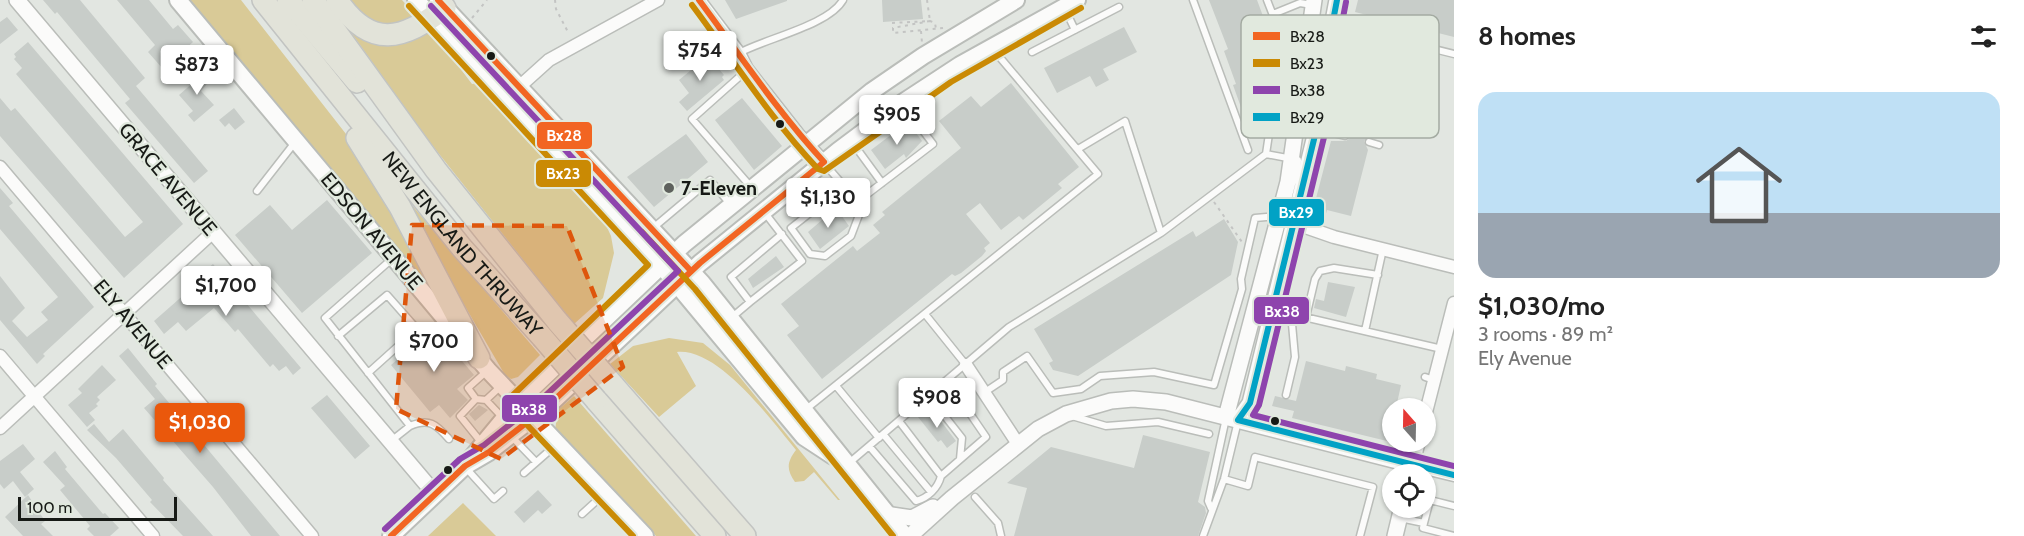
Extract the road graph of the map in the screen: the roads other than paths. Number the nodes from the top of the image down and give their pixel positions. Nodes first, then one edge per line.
1 (17, 0) edge
2 (178, 0) edge
3 (263, 0) edge
4 (288, 0) edge
5 (314, 0) edge
6 (337, 0) edge
7 (416, 0) edge
8 (658, 0) edge
9 (699, 0) edge
10 (843, 0) edge
11 (1193, 0) edge
12 (1267, 0) edge
13 (1337, 0) edge
14 (1004, 2) edge
15 (1070, 3) edge
16 (1313, 3) edge
17 (1119, 7) dead end
18 (439, 9) edge
19 (1273, 14) joint
20 (1333, 15) edge
21 (279, 20) junction
22 (1075, 30) junction
23 (1017, 31) junction
24 (990, 46) junction
25 (1439, 50) edge
26 (1032, 52) dead end
27 (740, 53) junction
28 (1454, 54) edge
29 (747, 69) junction
30 (519, 87) junction
31 (902, 103) junction
32 (1241, 131) edge
33 (1244, 138) edge
34 (1268, 138) edge
35 (1295, 138) edge
36 (1315, 138) edge
37 (296, 141) junction
38 (851, 141) junction
39 (1369, 142) dead end
40 (807, 145) junction
41 (1379, 145) dead end
42 (1078, 149) junction
43 (1248, 150) dead end
44 (1266, 154) junction
45 (1292, 158) junction
46 (824, 162) junction
47 (0, 167) edge
48 (436, 170) junction
49 (882, 183) junction
50 (844, 186) junction
51 (752, 189) junction
52 (257, 191) dead end
53 (859, 204) junction
54 (731, 206) junction
55 (1299, 207) junction
56 (763, 211) junction
57 (1280, 216) junction
58 (1295, 225) junction
59 (652, 229) junction
60 (213, 232) junction
61 (1161, 232) junction
62 (782, 234) junction
63 (1383, 249) junction
64 (674, 253) junction
65 (394, 257) junction
66 (661, 265) junction
67 (1454, 267) edge
68 (691, 271) junction
69 (1378, 275) junction
70 (677, 284) junction
71 (1242, 289) junction
72 (1261, 292) junction
73 (750, 302) junction
74 (1454, 303) edge
75 (1274, 310) junction
76 (123, 313) junction
77 (925, 314) junction
78 (1291, 314) junction
79 (1306, 317) junction
80 (731, 318) junction
81 (1365, 331) junction
82 (338, 336) junction
83 (1294, 345) junction
84 (1302, 347) dead end
85 (1442, 349) junction
86 (0, 356) edge
87 (483, 364) junction
88 (966, 365) junction
89 (368, 373) junction
90 (947, 380) junction
91 (502, 385) junction
92 (837, 387) junction
93 (984, 393) junction
94 (1286, 395) dead end
95 (34, 396) junction
96 (929, 396) junction
97 (1427, 398) edge
98 (476, 399) junction
99 (486, 400) junction
100 (518, 402) junction
101 (804, 411) junction
102 (1066, 414) junction
103 (502, 417) junction
104 (532, 418) junction
105 (1232, 419) junction
106 (898, 422) junction
107 (410, 426) junction
108 (0, 428) edge
109 (1209, 434) dead end
110 (510, 435) junction
111 (881, 436) junction
112 (448, 439) dead end
113 (390, 442) junction
114 (482, 442) junction
115 (557, 444) junction
116 (1018, 444) junction
117 (869, 446) junction
118 (960, 459) junction
119 (536, 462) junction
120 (1394, 464) edge
121 (846, 465) junction
122 (465, 466) junction
123 (1436, 472) edge
124 (524, 473) dead end
125 (1454, 475) edge
126 (941, 476) junction
127 (1224, 479) junction
128 (503, 491) dead end
129 (931, 492) junction
130 (435, 494) junction
131 (605, 494) junction
132 (975, 497) dead end
133 (952, 498) junction
134 (1454, 506) edge
135 (1211, 508) junction
136 (582, 514) dead end
137 (885, 514) junction
138 (1400, 518) edge
139 (1412, 518) edge
140 (1424, 524) junction
141 (153, 536) edge
142 (312, 536) edge
143 (391, 536) edge
144 (645, 536) edge
145 (715, 536) edge
146 (745, 536) edge
147 (905, 536) edge
148 (910, 536) edge
149 (1001, 536) edge
150 (1203, 536) edge
151 (1360, 536) edge
152 (1395, 536) edge
153 (1454, 536) edge

1 - 60 street, GRACE AVENUE
2 - 37 main road, EDSON AVENUE
3 - 21 highway, NEW ENGLAND THRUWAY
4 - 48 highway
5 - 48 highway, NEW ENGLAND THRUWAY
6 - 18 highway
7 - 18 main road
8 - 30 street
9 - 27 street
10 - 27 lane
11 - 32 lane
12 - 19 lane
13 - 20 street
14 - 23 main road
14 - 40 main road
15 - 22 lane
15 - 23 main road
16 - 19 lane
17 - 22 lane
18 - 30 main road
18 - 66 main road
21 - 87 highway
21 - 145 highway, NEW ENGLAND THRUWAY, bridge
22 - 26 lane
23 - 24 main road
24 - 31 main road
24 - 42 lane
25 - 28 lane
27 - 29 street
29 - 40 street
29 - 51 lane
30 - 59 main road
31 - 38 main road
31 - 49 lane
33 - 43 lane
34 - 44 lane
35 - 45 street
36 - 55 street
37 - 52 lane
37 - 65 main road, EDSON AVENUE
38 - 46 main road
38 - 49 lane
39 - 41 lane
40 - 46 street
40 - 51 main road
42 - 61 lane
42 - 77 lane
44 - 45 lane
44 - 61 lane
45 - 55 lane
45 - 57 street
46 - 50 lane
46 - 56 main road
47 - 76 street, ELY AVENUE
48 - 146 highway, NEW ENGLAND THRUWAY, bridge
49 - 53 lane
50 - 53 lane
50 - 53 lane
51 - 54 main road
54 - 59 lane
54 - 64 main road
55 - 58 street
56 - 62 lane
56 - 68 main road
57 - 58 street
57 - 71 lane
57 - 72 street
58 - 63 street
58 - 75 street
59 - 64 main road
60 - 76 street
60 - 113 street, GRACE AVENUE
61 - 88 lane
62 - 73 lane
62 - 73 lane
63 - 67 street
63 - 69 lane
64 - 66 main road
64 - 68 main road
65 - 82 lane
65 - 87 main road, EDSON AVENUE
66 - 70 main road
66 - 100 main road
68 - 70 main road
68 - 80 main road
69 - 79 lane
69 - 81 lane
70 - 104 main road
70 - 121 main road
71 - 72 lane
71 - 93 lane
72 - 105 street
73 - 80 lane
74 - 85 street
75 - 78 lane
75 - 105 street
76 - 95 street
76 - 142 street, ELY AVENUE
77 - 88 lane
77 - 92 lane
78 - 79 lane
78 - 83 lane
79 - 81 lane
80 - 101 main road
81 - 85 lane
82 - 89 lane
82 - 89 lane
83 - 84 lane
83 - 94 lane
85 - 97 street
86 - 95 street
87 - 91 main road, EDSON AVENUE
87 - 98 lane
88 - 90 lane
88 - 93 street
89 - 107 lane
90 - 96 lane
90 - 118 lane
91 - 99 lane
91 - 100 main road, EDSON AVENUE
92 - 101 lane
92 - 111 lane
93 - 116 street
95 - 108 street
95 - 141 street
96 - 106 lane
96 - 118 lane
98 - 99 lane
98 - 114 lane
99 - 103 lane
100 - 103 main road
100 - 104 main road, EDSON AVENUE
101 - 121 main road
102 - 105 street
102 - 109 lane
102 - 116 street
103 - 114 main road
104 - 110 main road
104 - 115 main road, EDSON AVENUE
105 - 120 street
105 - 127 lane
105 - 135 lane
106 - 111 lane
106 - 126 lane
107 - 112 lane
107 - 113 lane
110 - 119 lane
110 - 122 main road
111 - 117 lane
111 - 129 lane
113 - 130 street, GRACE AVENUE
114 - 122 main road
115 - 119 lane
115 - 131 main road, EDSON AVENUE
116 - 133 street
117 - 121 lane
117 - 129 lane
118 - 126 lane
119 - 124 lane
121 - 137 main road
122 - 128 lane
122 - 130 main road
123 - 125 street
126 - 129 lane
127 - 135 lane
127 - 151 lane
130 - 143 main road
131 - 136 lane
131 - 144 main road, EDSON AVENUE
132 - 149 lane
133 - 137 street
133 - 148 street
134 - 140 lane
135 - 150 lane
137 - 147 main road
138 - 152 street
139 - 140 lane
140 - 153 lane

